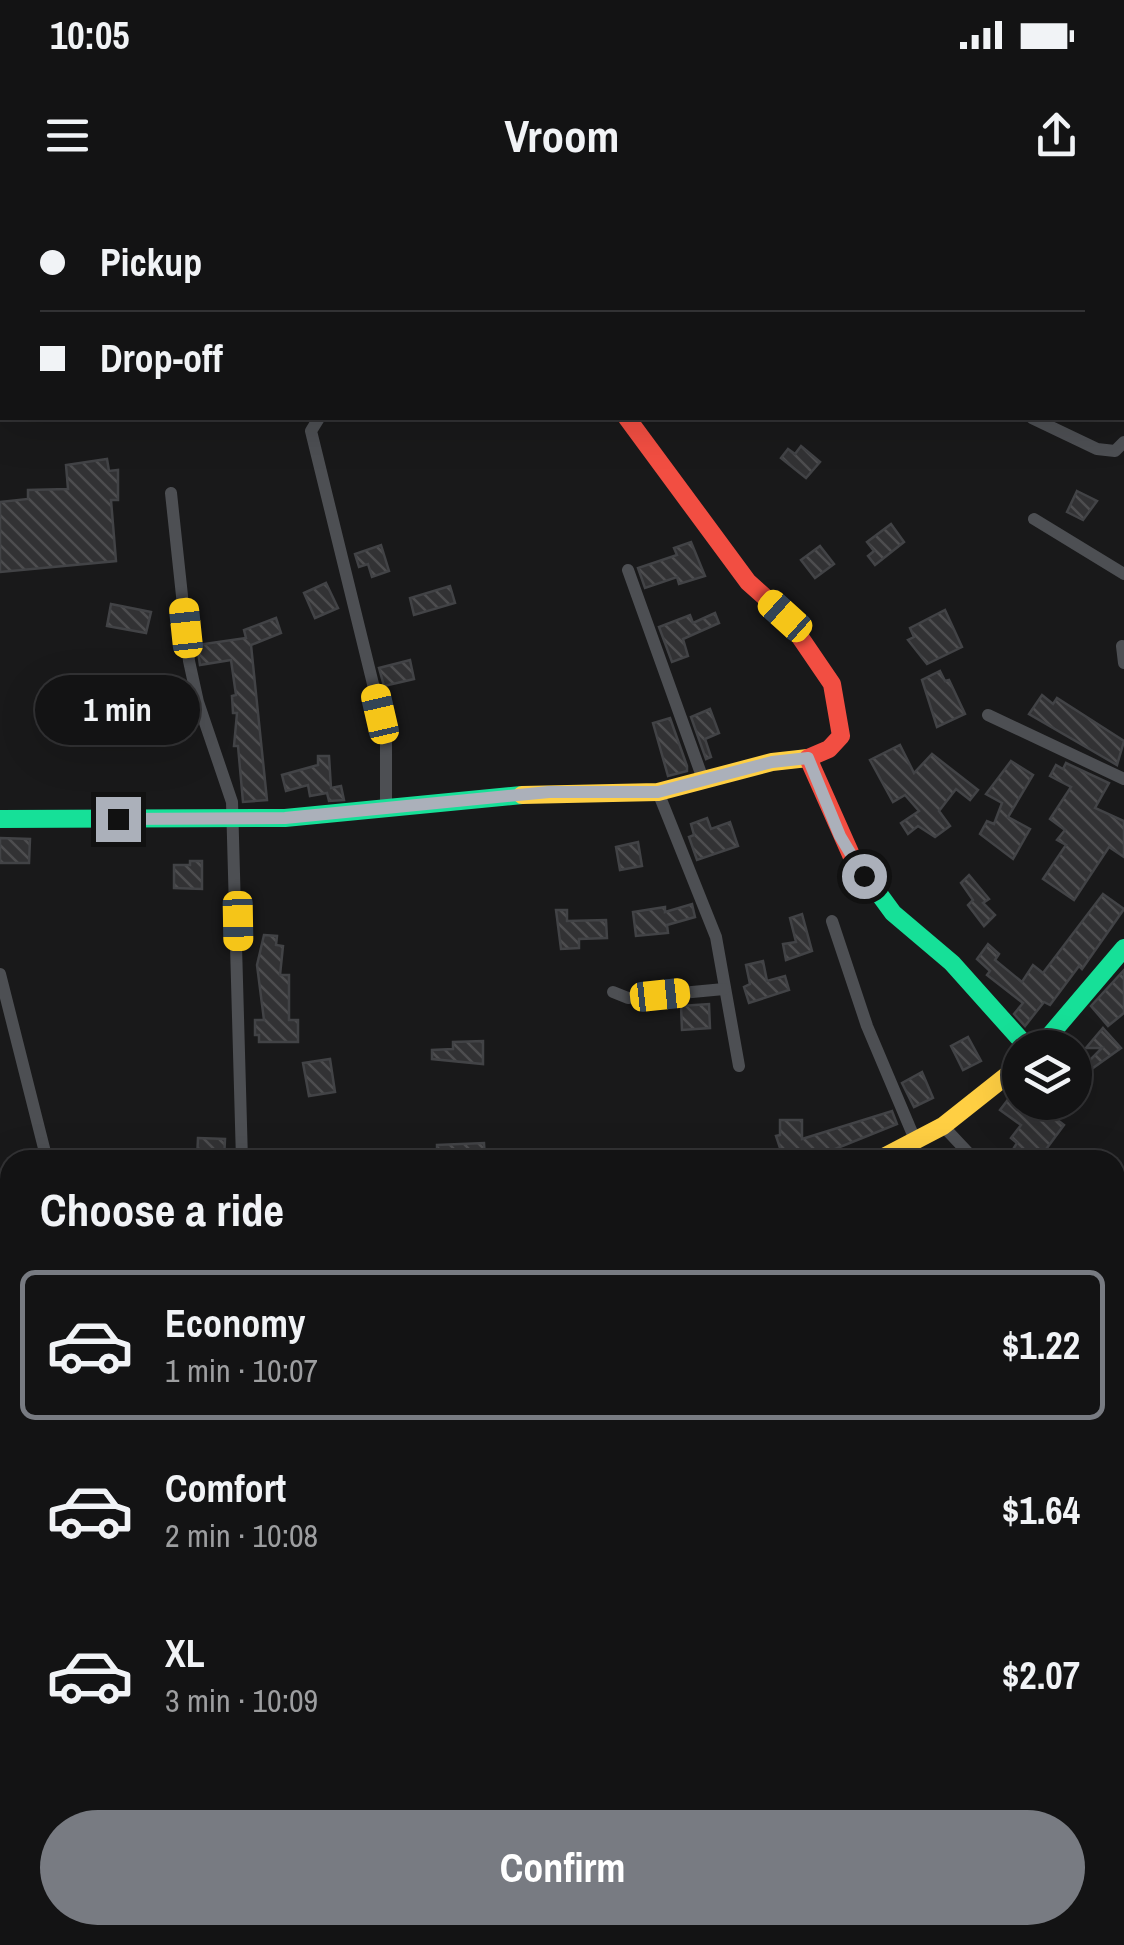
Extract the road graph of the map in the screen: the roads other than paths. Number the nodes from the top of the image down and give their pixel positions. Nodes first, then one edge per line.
1 (318, 420) edge
2 (628, 420) edge
3 (1036, 420) edge
4 (1124, 442) edge
5 (171, 493) dead end
6 (1034, 518) dead end
7 (628, 570) dead end
8 (1124, 574) edge
9 (1122, 646) edge
10 (1124, 663) edge
11 (988, 715) dead end
12 (808, 758) junction
13 (1124, 779) edge
14 (704, 782) junction
15 (658, 792) junction
16 (386, 810) junction
17 (0, 818) edge
18 (232, 818) junction
19 (832, 922) dead end
20 (1124, 948) edge
21 (0, 974) edge
22 (724, 989) junction
23 (613, 992) dead end
24 (1012, 1030) edge
25 (1054, 1030) edge
26 (739, 1066) dead end
27 (1002, 1078) edge
28 (943, 1126) junction
29 (916, 1142) junction
30 (44, 1150) edge
31 (242, 1150) edge
32 (899, 1150) edge
33 (966, 1150) edge

1 - 16 street
2 - 12 street
3 - 4 street
5 - 18 street
6 - 8 street
7 - 14 street
9 - 10 street
11 - 13 street
12 - 14 street
12 - 24 street
14 - 15 street
15 - 16 street
15 - 22 street
16 - 18 street
17 - 18 street
18 - 31 street
19 - 29 street
20 - 25 street
21 - 30 street
22 - 23 street
22 - 26 street
27 - 28 street
28 - 29 street
28 - 33 street
29 - 32 street

